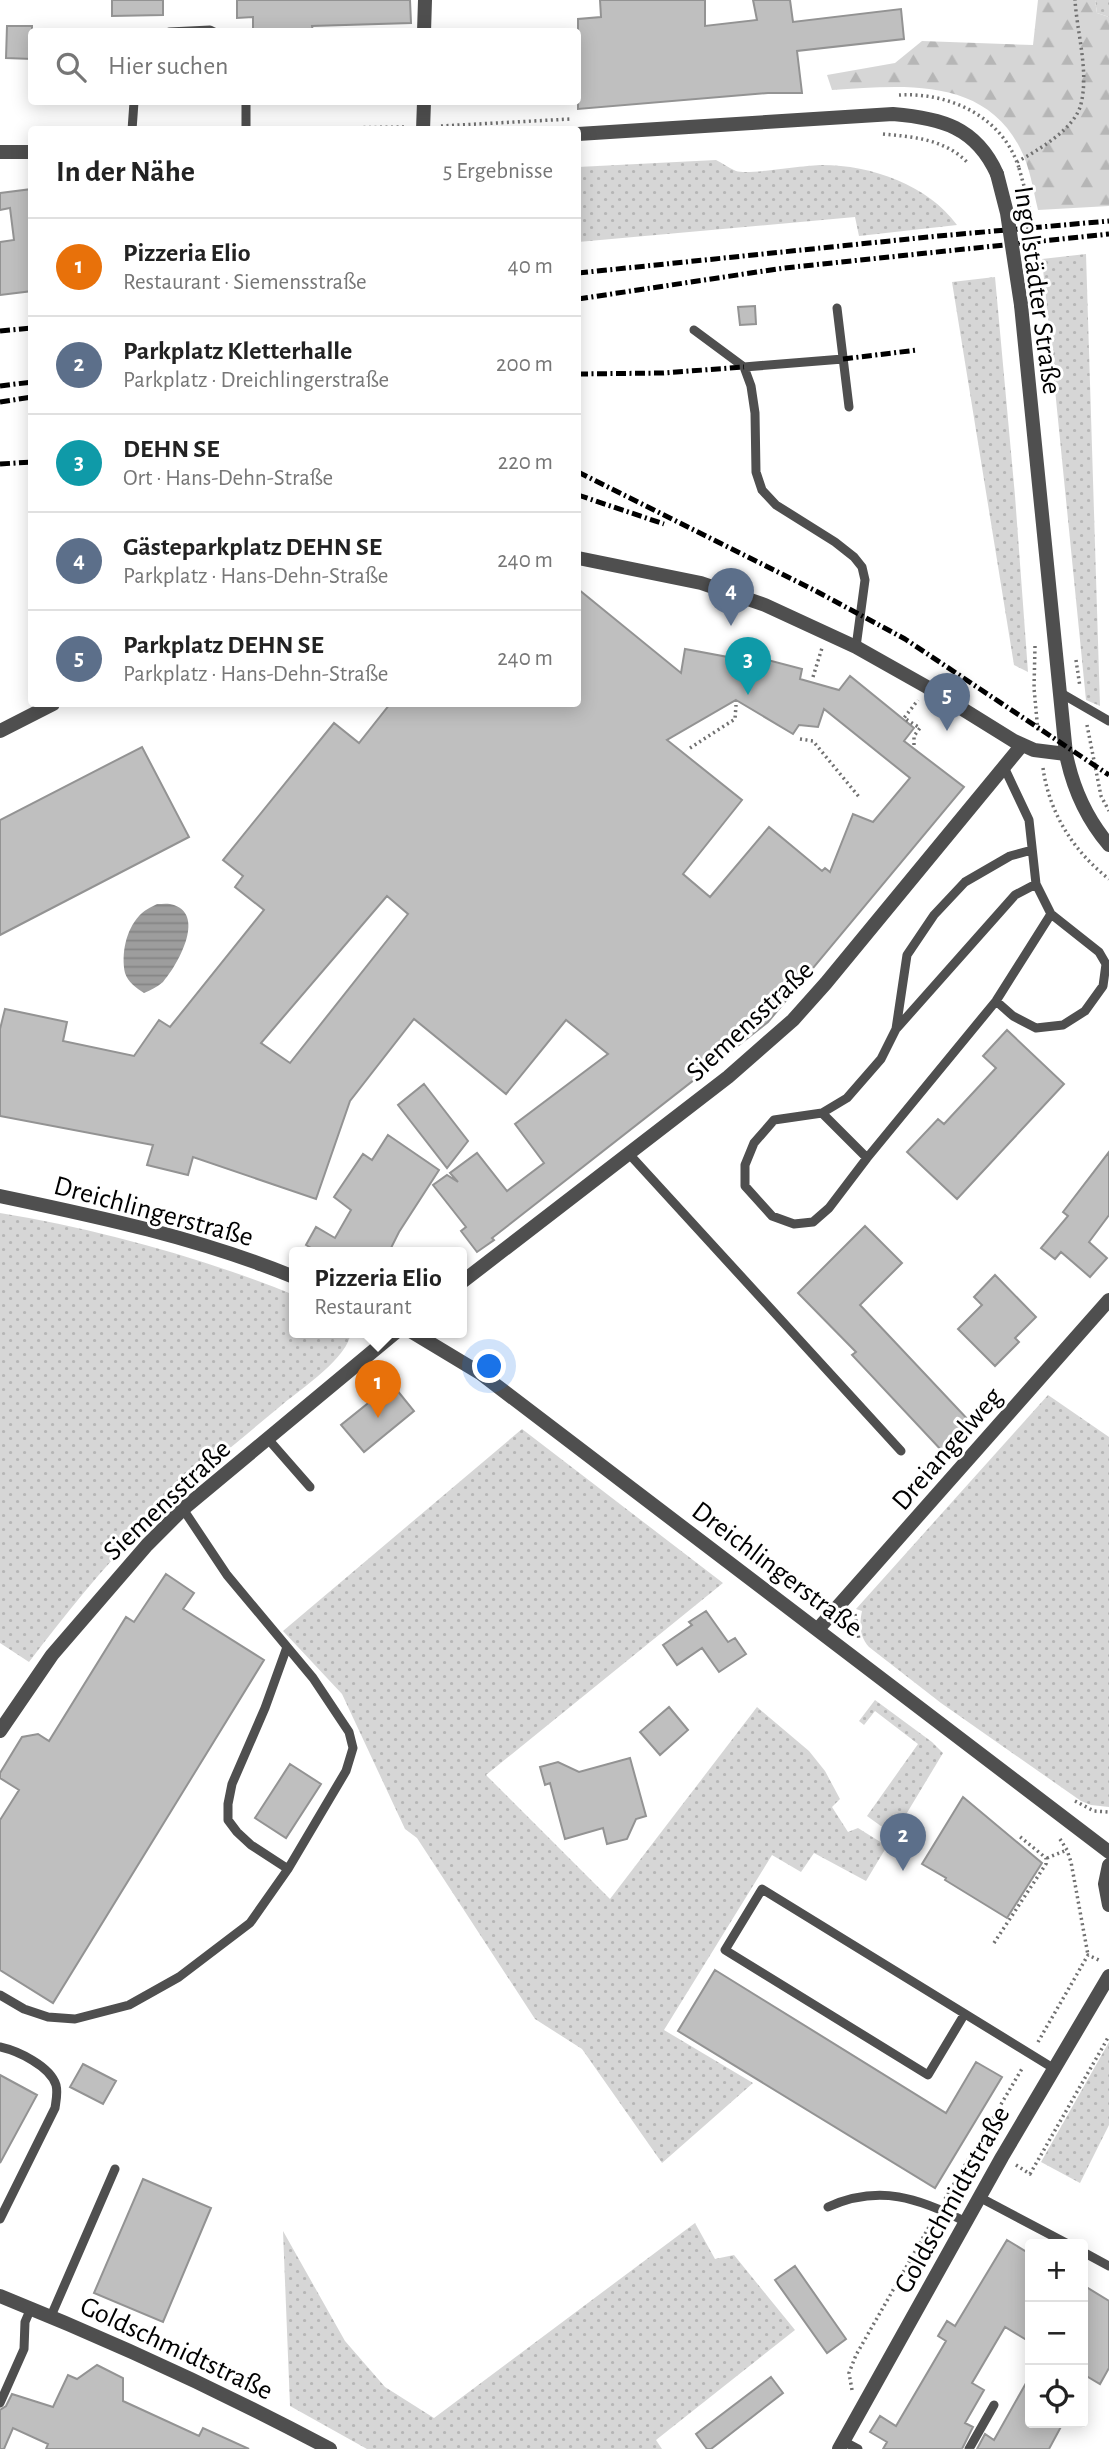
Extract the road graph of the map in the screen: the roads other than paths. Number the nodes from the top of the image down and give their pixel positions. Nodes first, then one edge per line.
1 (425, 0) edge
2 (424, 28) edge
3 (134, 105) edge
4 (246, 105) edge
5 (424, 105) edge
6 (132, 126) edge
7 (246, 126) edge
8 (423, 126) edge
9 (581, 134) edge
10 (0, 152) edge
11 (28, 152) edge
12 (837, 308) dead end
13 (694, 330) dead end
14 (843, 359) junction
15 (744, 367) junction
16 (849, 407) dead end
17 (581, 559) edge
18 (856, 647) junction
19 (1059, 692) junction
20 (47, 707) edge
21 (1109, 721) edge
22 (0, 731) edge
23 (1022, 745) junction
24 (1066, 754) junction
25 (1004, 767) junction
26 (1109, 845) edge
27 (1032, 850) junction
28 (1036, 884) junction
29 (1051, 914) junction
30 (996, 1001) junction
31 (896, 1030) junction
32 (822, 1113) junction
33 (629, 1155) junction
34 (867, 1158) junction
35 (0, 1196) edge
36 (289, 1275) edge
37 (467, 1278) edge
38 (1109, 1300) edge
39 (390, 1338) edge
40 (422, 1338) edge
41 (268, 1439) junction
42 (901, 1451) dead end
43 (310, 1487) dead end
44 (183, 1509) junction
45 (818, 1629) junction
46 (287, 1647) junction
47 (3, 1721) edge
48 (1109, 1852) edge
49 (1109, 1865) edge
50 (288, 1869) junction
51 (1109, 1905) edge
52 (1109, 1976) edge
53 (0, 1995) edge
54 (964, 2015) junction
55 (0, 2048) edge
56 (1053, 2068) junction
57 (115, 2169) dead end
58 (979, 2197) junction
59 (828, 2207) dead end
60 (0, 2219) edge
61 (966, 2222) junction
62 (1059, 2239) edge
63 (1088, 2255) edge
64 (1109, 2266) edge
65 (0, 2296) edge
66 (31, 2308) junction
67 (51, 2316) junction
68 (0, 2403) edge
69 (994, 2404) dead end
70 (841, 2445) edge
71 (330, 2449) edge
72 (858, 2449) edge
73 (969, 2449) edge

1 - 2 street
3 - 6 lane
4 - 7 lane
5 - 8 street
9 - 19 street, Ingolstädter Straße, bridge
10 - 11 street
12 - 14 lane
13 - 15 lane
14 - 15 lane
14 - 16 lane
15 - 18 lane
17 - 18 street
18 - 23 street
19 - 21 lane
19 - 24 street, Ingolstädter Straße
20 - 22 street
23 - 24 street
23 - 25 street, Siemensstraße
24 - 26 street, Ingolstädter Straße
25 - 27 lane
25 - 33 street, Siemensstraße
27 - 28 lane
27 - 31 lane
28 - 29 lane
28 - 31 lane
29 - 30 lane
29 - 30 lane
30 - 34 lane
31 - 32 lane
32 - 34 lane
32 - 34 lane
33 - 37 street, Siemensstraße
33 - 42 lane
35 - 36 street, Dreichlingerstraße
38 - 45 street, Dreiangelweg
39 - 41 street, Siemensstraße
40 - 45 street, Dreichlingerstraße
41 - 43 lane
41 - 44 street, Siemensstraße
44 - 46 lane
44 - 47 street, Siemensstraße
45 - 48 street, Dreichlingerstraße
46 - 50 lane
46 - 50 lane
49 - 51 street
50 - 53 lane
52 - 56 street, Goldschmidtstraße
54 - 54 lane
54 - 56 lane
55 - 60 lane
56 - 58 street, Goldschmidtstraße
57 - 67 lane
58 - 61 street, Goldschmidtstraße
58 - 62 lane
59 - 61 lane
61 - 70 street, Goldschmidtstraße
63 - 64 lane
65 - 66 street, Goldschmidtstraße
66 - 67 street, Goldschmidtstraße
66 - 68 lane
67 - 71 street, Goldschmidtstraße
69 - 73 lane
70 - 72 lane

